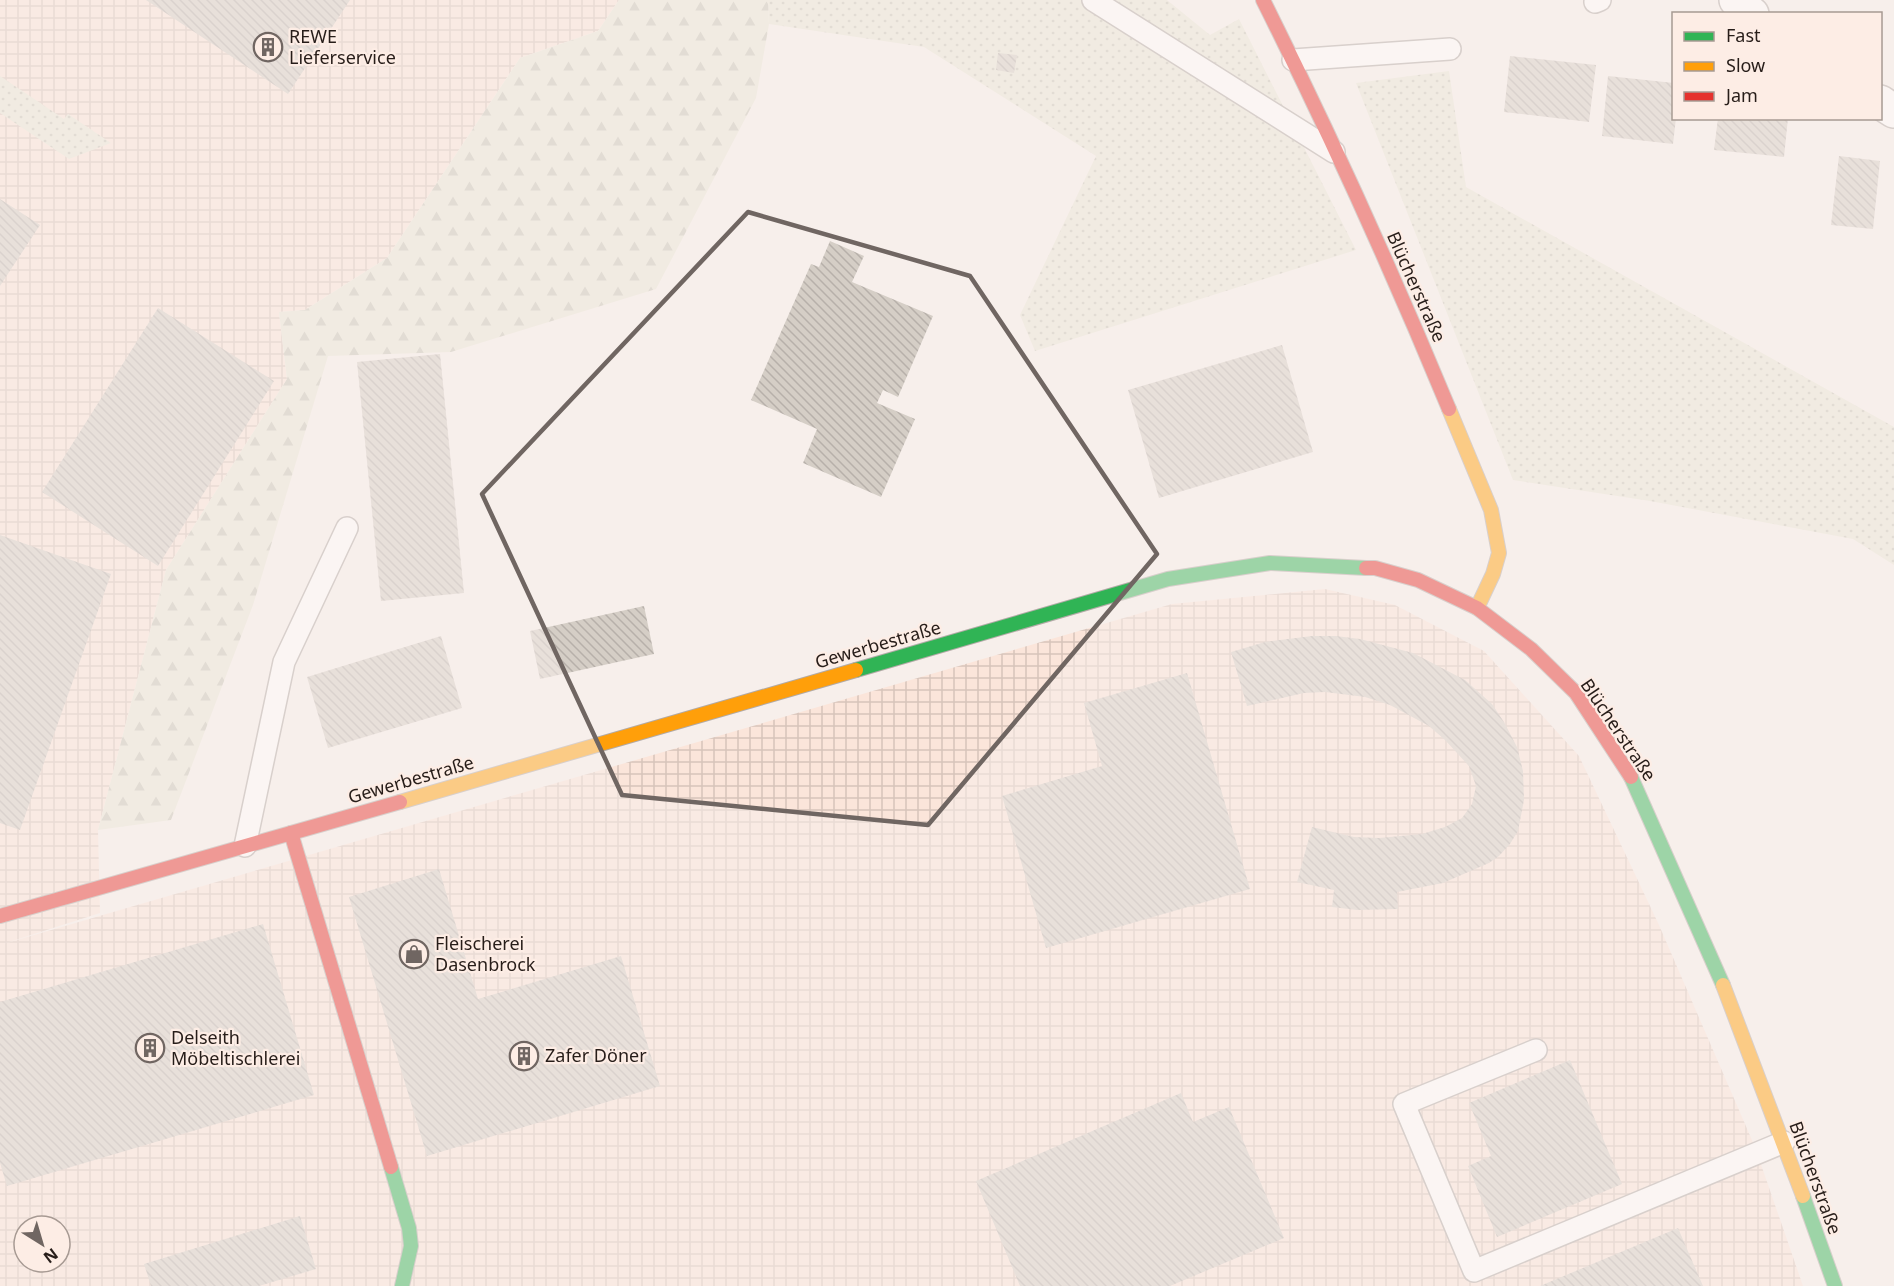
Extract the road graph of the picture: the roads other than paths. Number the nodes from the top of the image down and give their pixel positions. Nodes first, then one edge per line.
1 (1094, 0) edge
2 (1263, 0) edge
3 (1736, 0) edge
4 (1749, 12) edge
5 (1450, 49) dead end
6 (1293, 60) junction
7 (1334, 152) junction
8 (346, 528) dead end
9 (1477, 608) junction
10 (291, 833) junction
11 (245, 846) junction
12 (0, 916) edge
13 (1536, 1050) dead end
14 (1784, 1142) junction
15 (402, 1286) edge
16 (1835, 1286) edge

1 - 7 lane
2 - 6 street, Blücherstraße
3 - 4 street
5 - 6 lane
6 - 7 street, Blücherstraße
7 - 9 street, Blücherstraße
8 - 11 lane
9 - 10 street, Gewerbestraße
9 - 14 street, Blücherstraße
10 - 11 street, Gewerbestraße
10 - 15 street
11 - 12 street, Gewerbestraße
13 - 14 lane
14 - 16 street, Blücherstraße

